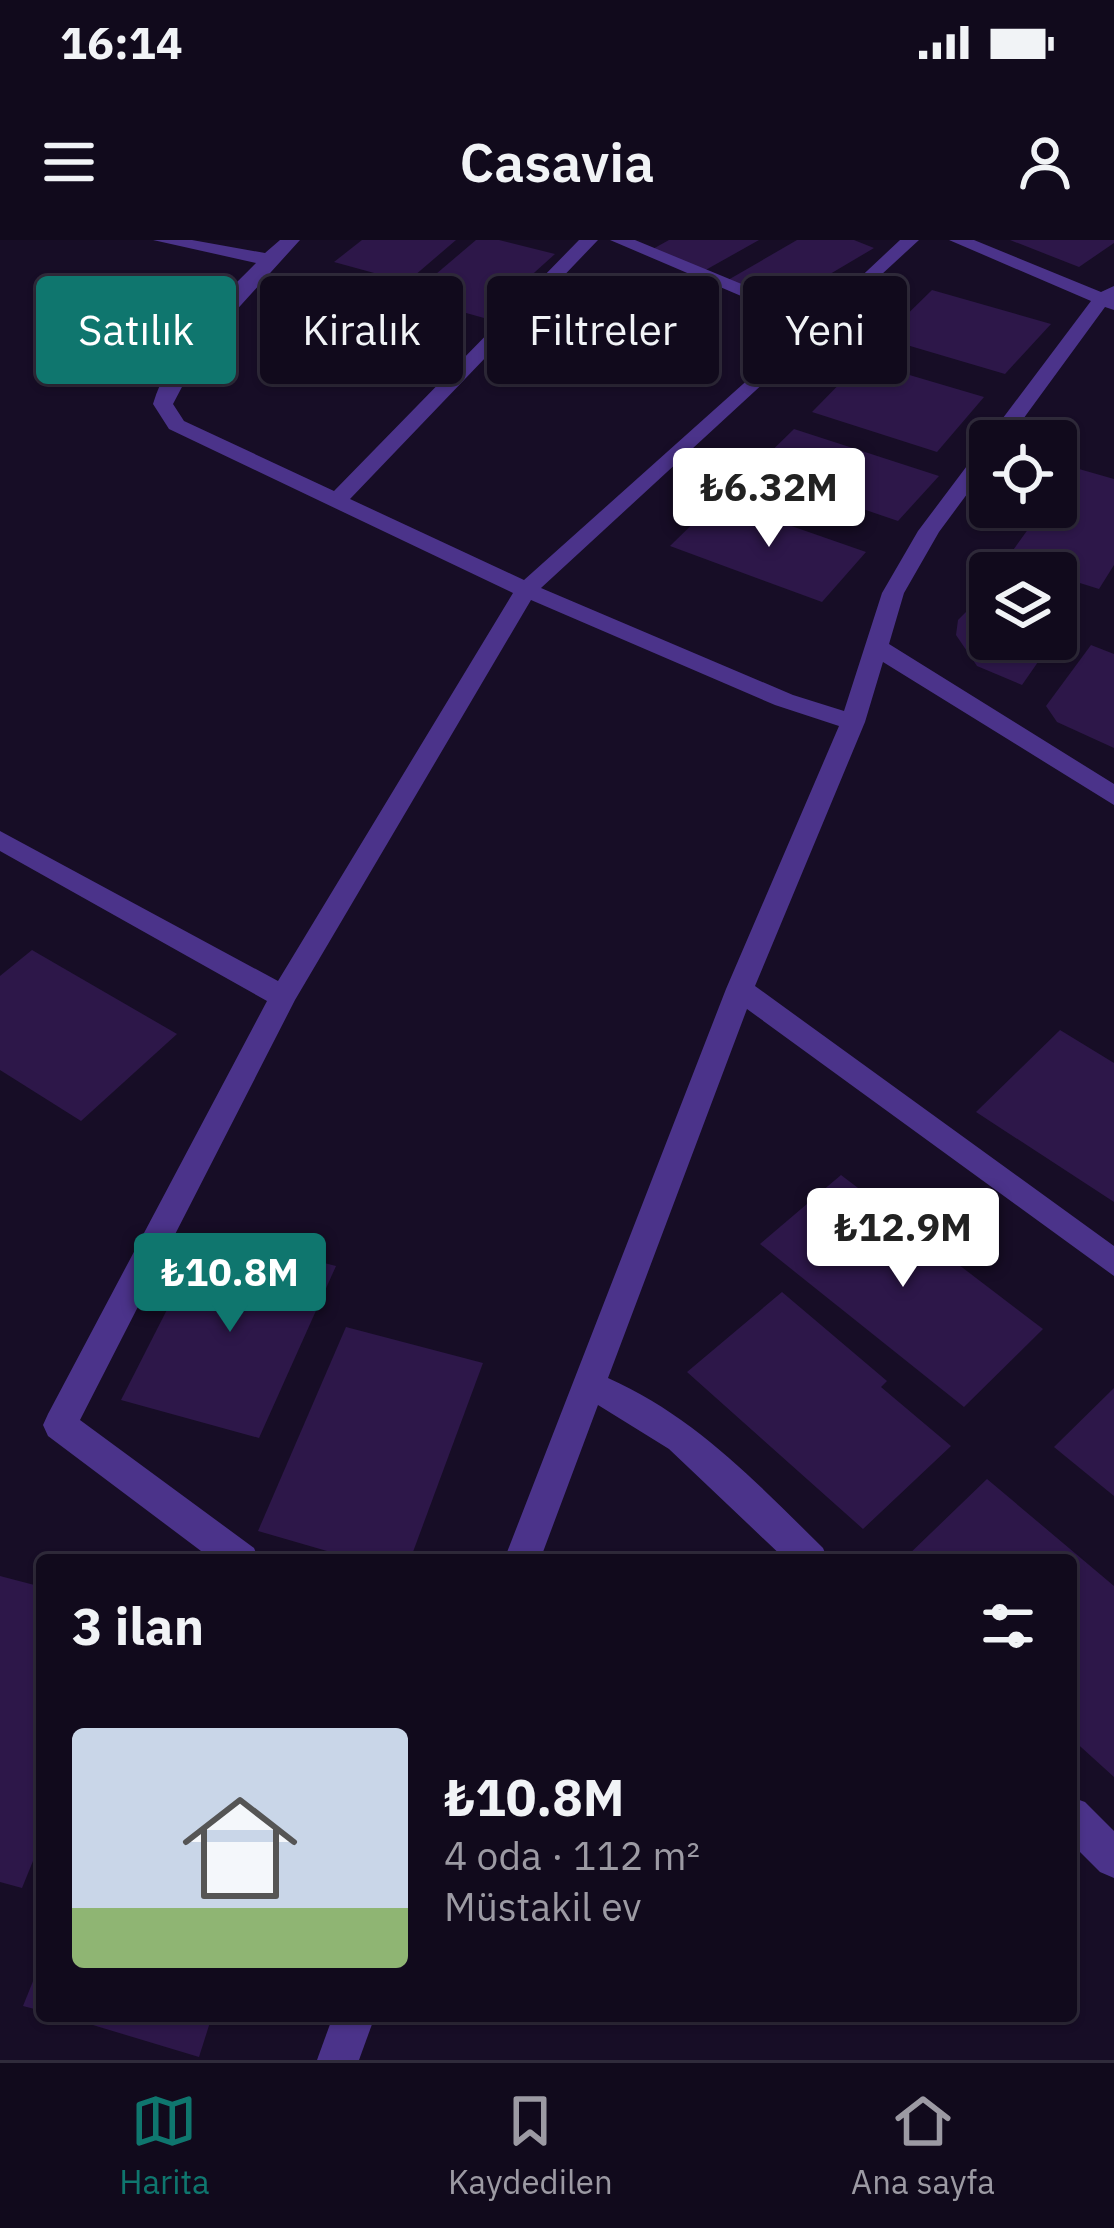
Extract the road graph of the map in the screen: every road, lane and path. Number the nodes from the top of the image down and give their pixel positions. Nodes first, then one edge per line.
1 (162, 240) edge
2 (291, 240) edge
3 (589, 240) edge
4 (619, 240) edge
5 (910, 240) edge
6 (958, 240) edge
7 (266, 259) junction
8 (872, 276) edge
9 (743, 291) edge
10 (1110, 299) edge
11 (755, 384) edge
12 (1013, 420) edge
13 (969, 478) edge
14 (336, 501) junction
15 (526, 590) junction
16 (878, 648) junction
17 (853, 722) junction
18 (1114, 796) edge
19 (0, 840) edge
20 (740, 989) junction
21 (283, 997) junction
22 (1114, 1263) edge
23 (589, 1384) junction
24 (233, 1554) edge
25 (524, 1554) edge
26 (804, 1554) edge
27 (1077, 1822) edge
28 (1114, 1858) edge
29 (352, 2022) edge
30 (338, 2060) edge

1 - 7 street
2 - 7 street
3 - 14 street
4 - 9 street
5 - 8 street
6 - 10 street
7 - 14 street
10 - 12 street
11 - 15 street
13 - 16 street
14 - 15 street
15 - 17 street
15 - 21 street
16 - 17 street
16 - 18 street
17 - 20 street
19 - 21 street
20 - 22 street
20 - 23 street
21 - 24 street
23 - 25 street
23 - 26 street
27 - 28 street
29 - 30 street

